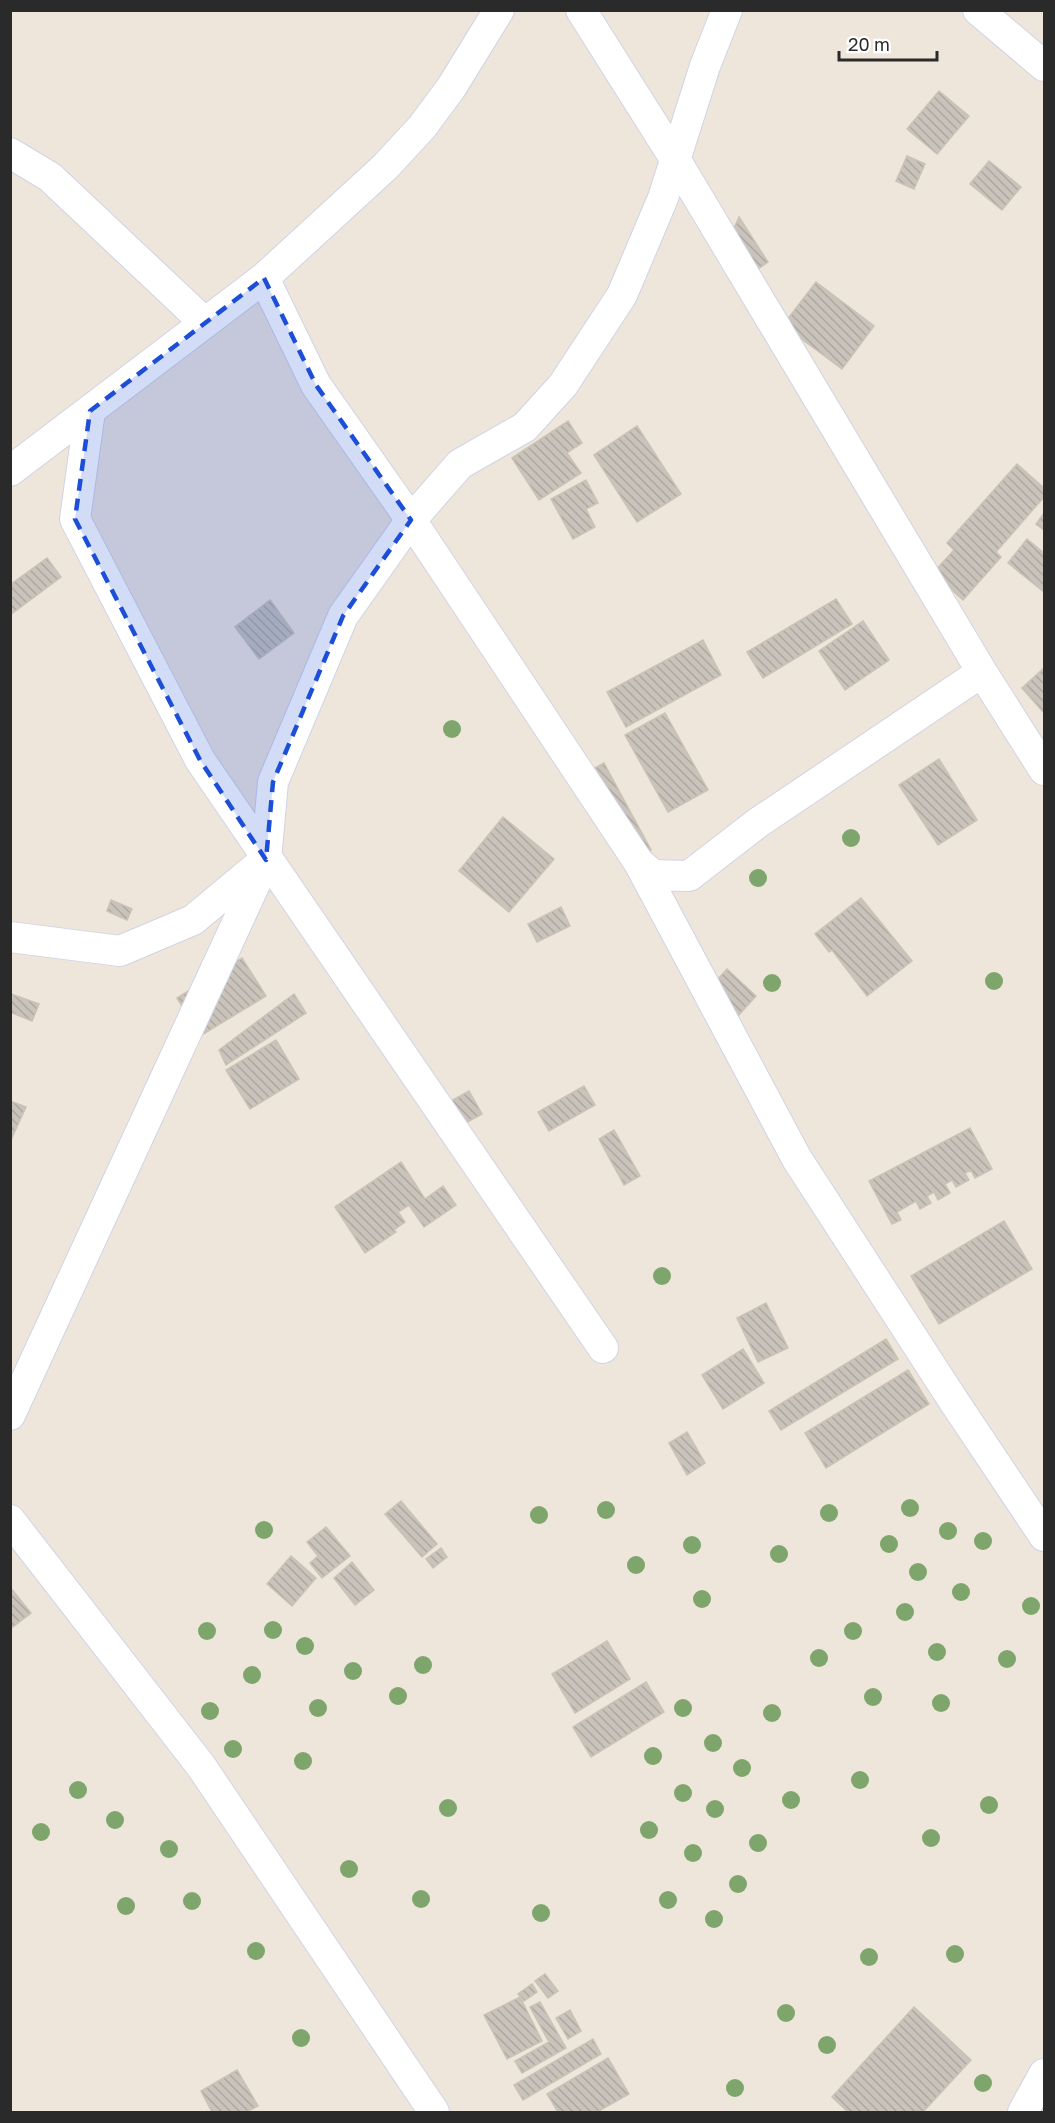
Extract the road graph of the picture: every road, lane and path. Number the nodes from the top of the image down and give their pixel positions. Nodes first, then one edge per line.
1 (500, 10) edge
2 (581, 10) edge
3 (727, 10) edge
4 (978, 10) edge
5 (1044, 66) edge
6 (10, 153) edge
7 (675, 159) junction
8 (264, 278) junction
9 (205, 323) junction
10 (90, 411) junction
11 (10, 471) edge
12 (411, 520) junction
13 (981, 672) junction
14 (1044, 770) edge
15 (266, 860) junction
16 (639, 863) junction
17 (10, 937) edge
18 (603, 1348) dead end
19 (10, 1415) edge
20 (10, 1520) edge
21 (1044, 1536) edge
22 (1044, 2074) edge
23 (434, 2112) edge
24 (1023, 2112) edge

1 - 8 street
2 - 7 street
3 - 7 street
4 - 5 street
6 - 9 street
7 - 12 street
7 - 13 street
8 - 9 street
8 - 12 street
9 - 10 street
10 - 11 street
10 - 15 street
12 - 15 street
12 - 16 street
13 - 14 street
13 - 16 street
15 - 17 street
15 - 18 street
15 - 19 street
16 - 21 street
20 - 23 street
22 - 24 street

